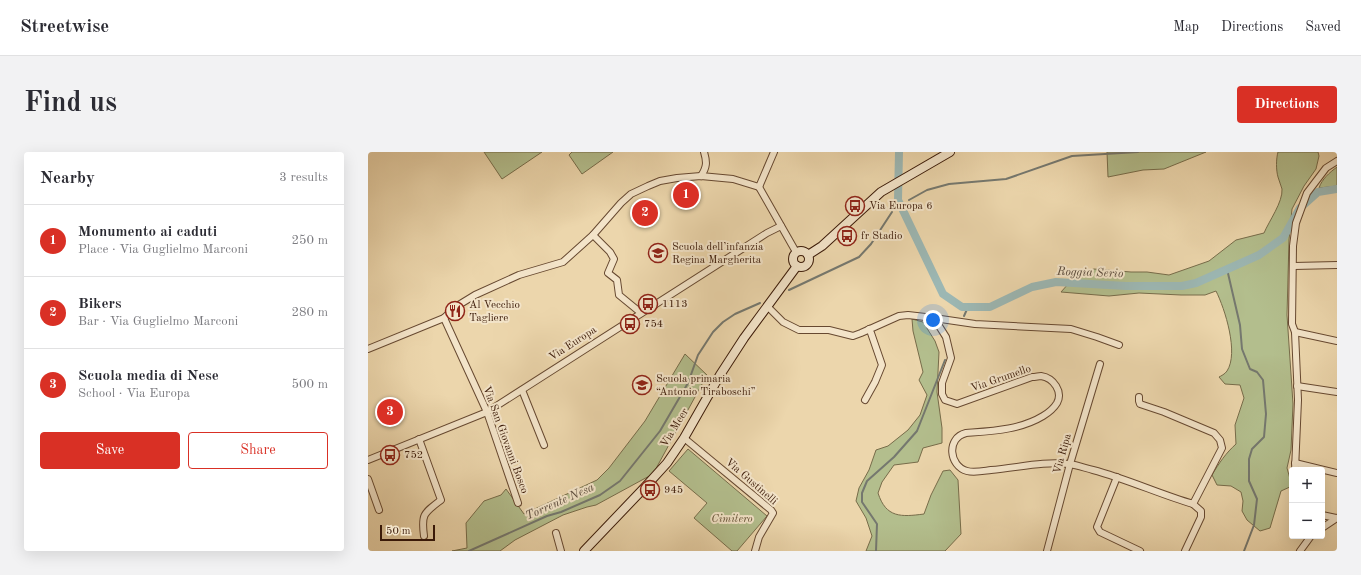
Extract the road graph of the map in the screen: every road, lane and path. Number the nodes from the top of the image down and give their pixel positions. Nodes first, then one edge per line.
1 (704, 152) edge
2 (774, 152) edge
3 (950, 152) edge
4 (1337, 161) edge
5 (701, 176) junction
6 (759, 187) junction
7 (781, 226) junction
8 (593, 235) junction
9 (796, 252) junction
10 (808, 254) junction
11 (797, 266) junction
12 (1294, 266) junction
13 (1337, 266) edge
14 (766, 306) junction
15 (641, 313) junction
16 (444, 318) junction
17 (934, 318) junction
18 (869, 329) junction
19 (1295, 332) junction
20 (1337, 341) edge
21 (1119, 345) dead end
22 (368, 348) edge
23 (1100, 364) dead end
24 (1297, 386) junction
25 (522, 390) junction
26 (1337, 392) edge
27 (1139, 397) dead end
28 (865, 400) dead end
29 (487, 412) junction
30 (684, 438) junction
31 (419, 440) junction
32 (544, 445) dead end
33 (368, 460) edge
34 (1295, 463) junction
35 (1070, 464) junction
36 (1295, 467) edge
37 (1337, 473) edge
38 (1117, 477) junction
39 (368, 479) edge
40 (518, 503) dead end
41 (1193, 504) junction
42 (379, 510) dead end
43 (1325, 516) edge
44 (1336, 518) edge
45 (1325, 526) edge
46 (556, 533) dead end
47 (424, 536) dead end
48 (1309, 539) edge
49 (561, 551) edge
50 (584, 551) edge
51 (755, 551) edge
52 (1047, 551) edge
53 (1140, 551) edge
54 (1185, 551) edge
55 (1300, 551) edge

1 - 5 street
2 - 6 street
3 - 10 street
4 - 12 street
5 - 6 street
5 - 8 street
6 - 7 street
7 - 9 street
7 - 15 street, Via Europa
8 - 15 street
8 - 16 street
9 - 10 street
9 - 11 street
10 - 11 street
11 - 14 street, Via Meer
12 - 13 street
12 - 19 street
14 - 18 street
14 - 30 street, Via Meer
15 - 25 street, Via Europa
16 - 22 street
16 - 29 street, Via San Giovanni Bosco
17 - 18 street
17 - 21 street
17 - 35 street, Via Grumello
18 - 28 street
19 - 20 street
19 - 24 street
23 - 35 street, Via Ripa
24 - 26 street
24 - 34 street
25 - 29 street, Via Europa
25 - 32 street
27 - 41 street
29 - 31 street, Via Europa
29 - 40 street, Via San Giovanni Bosco
30 - 50 street, Via Meer
30 - 51 street, Via Gustinelli
31 - 33 street, Via Europa
31 - 47 street
34 - 36 street
34 - 37 street
35 - 38 street, Via Grumello
35 - 52 street, Via Ripa
38 - 41 street, Via Grumello
38 - 53 street
39 - 42 street
41 - 54 street
43 - 44 street
44 - 45 street
46 - 49 street
48 - 55 street

